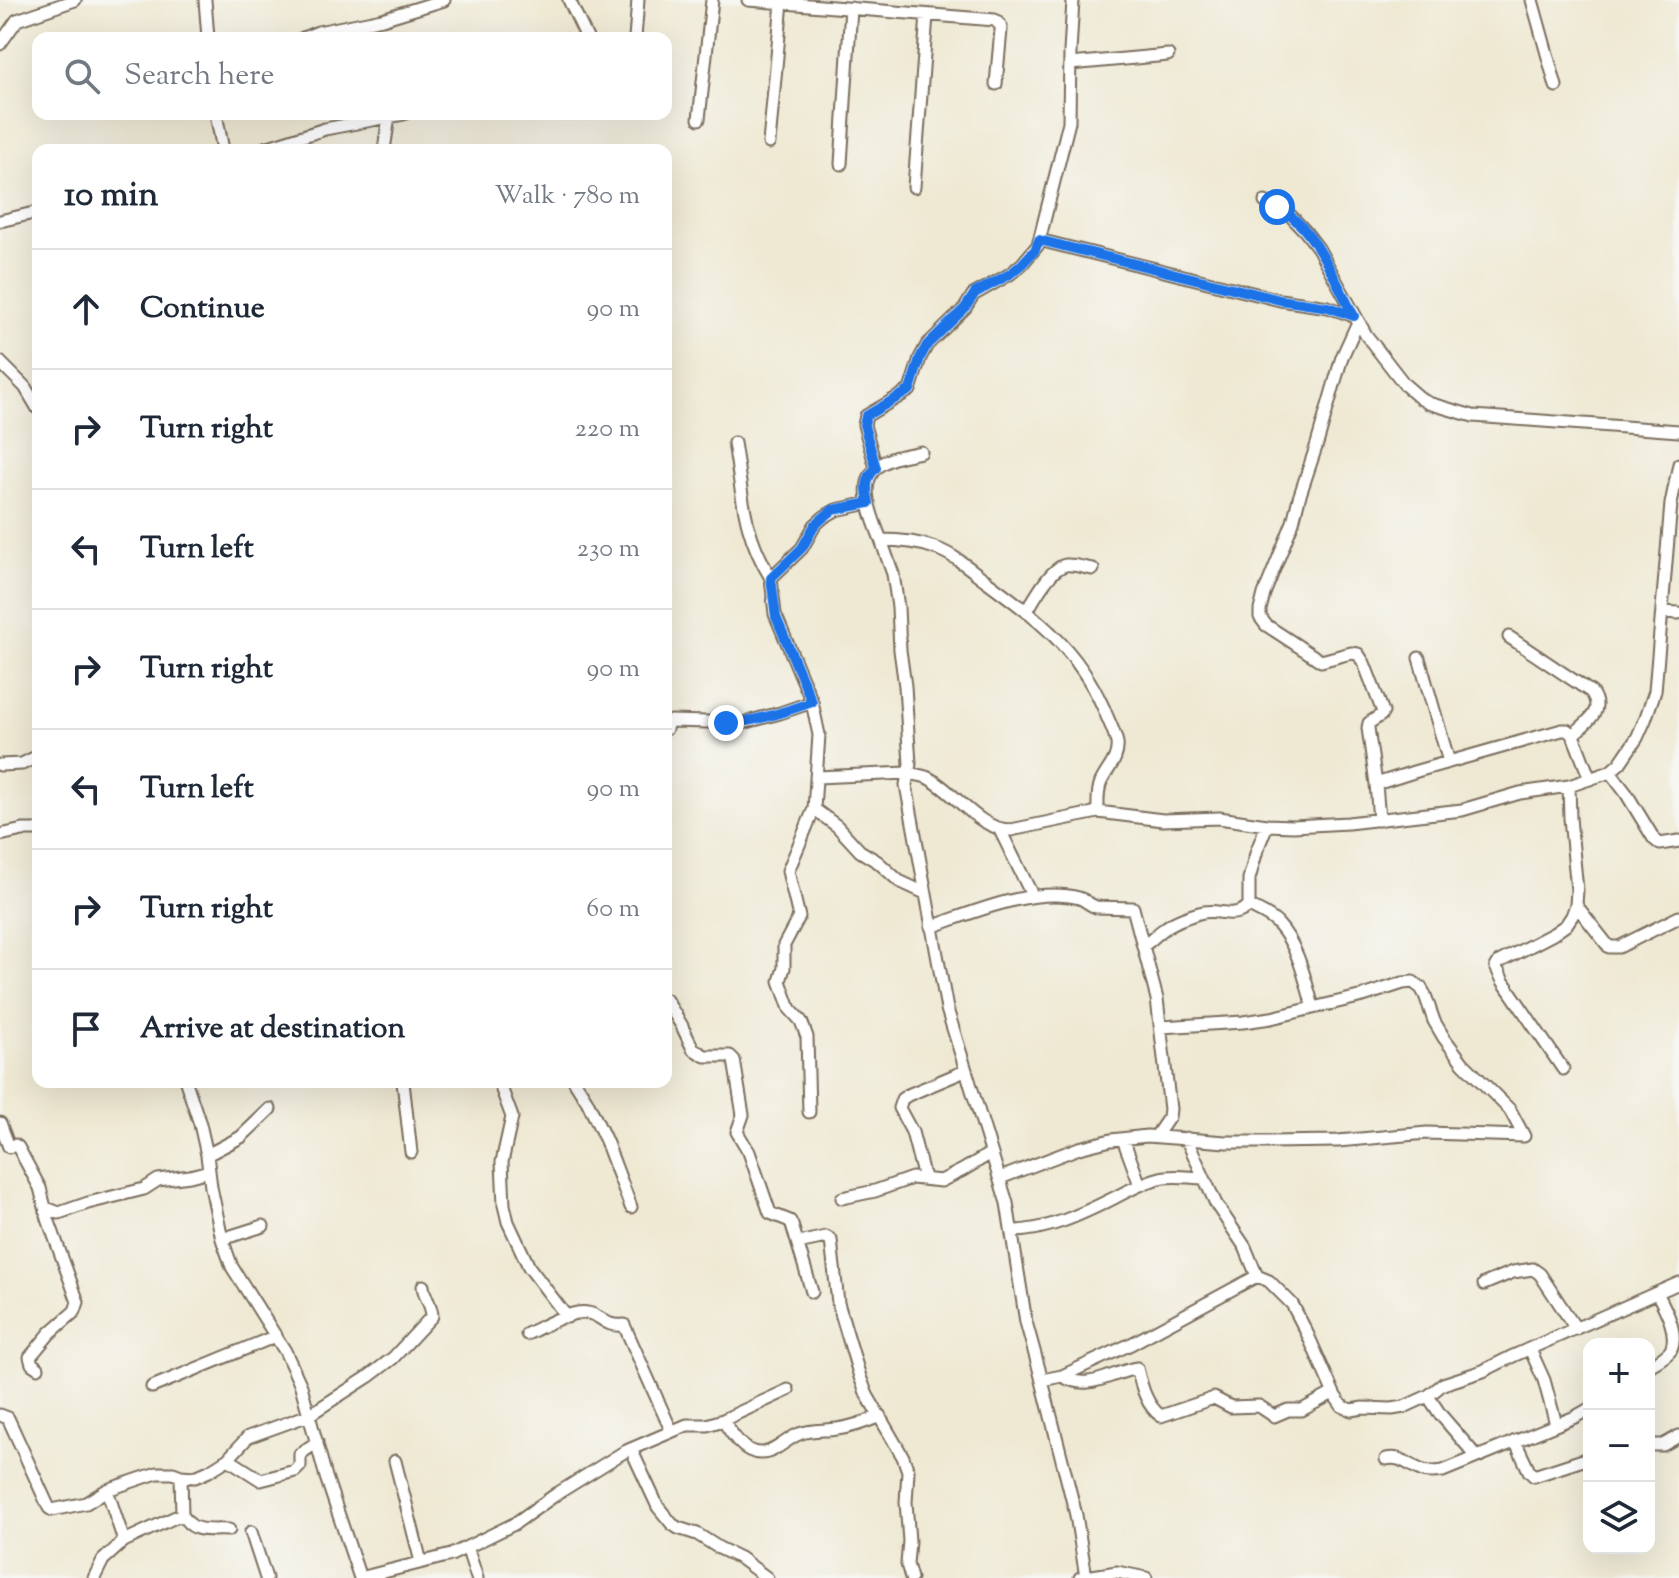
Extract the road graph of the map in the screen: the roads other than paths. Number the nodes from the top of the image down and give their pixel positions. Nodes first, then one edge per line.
1 (205, 0) edge
2 (444, 0) edge
3 (569, 0) edge
4 (638, 0) edge
5 (712, 0) edge
6 (748, 0) edge
7 (1073, 0) edge
8 (1532, 0) edge
9 (67, 1) edge
10 (782, 2) edge
11 (798, 2) edge
12 (851, 8) junction
13 (927, 15) junction
14 (208, 32) edge
15 (318, 32) edge
16 (584, 32) edge
17 (635, 32) edge
18 (0, 44) edge
19 (1168, 55) dead end
20 (1070, 64) junction
21 (996, 84) dead end
22 (1556, 86) dead end
23 (699, 119) dead end
24 (217, 120) edge
25 (373, 120) edge
26 (389, 120) edge
27 (769, 143) dead end
28 (222, 144) edge
29 (278, 144) edge
30 (385, 144) edge
31 (841, 164) dead end
32 (914, 187) dead end
33 (1265, 202) dead end
34 (32, 213) edge
35 (0, 221) edge
36 (1039, 240) junction
37 (1356, 319) junction
38 (0, 362) edge
39 (32, 384) edge
40 (25, 387) junction
41 (32, 399) edge
42 (1679, 431) edge
43 (734, 443) dead end
44 (921, 452) dead end
45 (1679, 464) edge
46 (876, 468) junction
47 (869, 503) junction
48 (881, 540) junction
49 (1093, 569) dead end
50 (771, 578) junction
51 (1027, 611) junction
52 (1663, 612) junction
53 (1679, 613) edge
54 (1509, 637) dead end
55 (1419, 658) dead end
56 (812, 702) junction
57 (672, 721) edge
58 (1573, 735) junction
59 (32, 759) edge
60 (1449, 762) junction
61 (0, 765) edge
62 (1610, 772) junction
63 (907, 773) junction
64 (817, 777) junction
65 (1590, 779) junction
66 (1376, 784) junction
67 (1569, 786) junction
68 (814, 809) junction
69 (1098, 812) junction
70 (1379, 820) junction
71 (1267, 825) junction
72 (32, 830) edge
73 (1000, 830) junction
74 (0, 835) edge
75 (1679, 841) edge
76 (925, 893) junction
77 (1032, 895) junction
78 (1576, 905) junction
79 (1249, 906) junction
80 (1679, 917) edge
81 (931, 927) junction
82 (1144, 945) junction
83 (1313, 1007) junction
84 (672, 1010) edge
85 (1161, 1027) junction
86 (1563, 1069) dead end
87 (965, 1071) junction
88 (188, 1088) edge
89 (404, 1088) edge
90 (501, 1088) edge
91 (579, 1088) edge
92 (270, 1109) dead end
93 (809, 1112) dead end
94 (0, 1123) edge
95 (1156, 1136) junction
96 (1186, 1138) junction
97 (1123, 1139) junction
98 (5, 1150) edge
99 (411, 1152) dead end
100 (991, 1153) junction
101 (207, 1155) junction
102 (209, 1171) junction
103 (924, 1178) junction
104 (1000, 1178) junction
105 (1204, 1178) junction
106 (1140, 1185) junction
107 (842, 1198) dead end
108 (631, 1207) dead end
109 (46, 1208) junction
110 (263, 1226) dead end
111 (1012, 1231) junction
112 (222, 1239) junction
113 (798, 1243) junction
114 (1257, 1276) junction
115 (1679, 1283) edge
116 (1484, 1284) dead end
117 (423, 1286) dead end
118 (812, 1292) dead end
119 (1657, 1293) junction
120 (567, 1317) junction
121 (1576, 1329) junction
122 (527, 1334) dead end
123 (276, 1336) junction
124 (1530, 1349) junction
125 (1655, 1362) edge
126 (38, 1368) dead end
127 (1062, 1376) junction
128 (1042, 1380) junction
129 (152, 1387) dead end
130 (788, 1390) dead end
131 (1333, 1393) junction
132 (1428, 1396) junction
133 (1587, 1410) edge
134 (0, 1415) edge
135 (309, 1415) junction
136 (880, 1416) junction
137 (723, 1420) junction
138 (1556, 1424) junction
139 (671, 1430) junction
140 (1679, 1436) edge
141 (1515, 1441) junction
142 (317, 1442) junction
143 (1655, 1445) edge
144 (631, 1449) junction
145 (1477, 1457) junction
146 (228, 1459) junction
147 (1386, 1459) dead end
148 (1583, 1460) edge
149 (395, 1461) dead end
150 (181, 1476) junction
151 (107, 1490) junction
152 (182, 1514) junction
153 (229, 1530) dead end
154 (251, 1532) dead end
155 (124, 1541) junction
156 (467, 1547) junction
157 (421, 1562) junction
158 (1086, 1577) edge
159 (94, 1578) edge
160 (266, 1578) edge
161 (477, 1578) edge
162 (767, 1578) edge
163 (911, 1578) edge
164 (1078, 1578) edge
165 (1146, 1578) edge

1 - 14 street
2 - 15 street
3 - 16 street
4 - 17 street
5 - 23 street
6 - 10 street
7 - 20 street
8 - 22 street
9 - 18 street
10 - 11 street
10 - 27 street
11 - 12 street
12 - 13 street
12 - 31 street
13 - 21 street
13 - 32 street
19 - 20 street
20 - 36 street
24 - 28 street
25 - 29 street
26 - 30 street
33 - 37 street
34 - 35 street
36 - 37 street
36 - 46 street
37 - 42 street
37 - 66 street
38 - 40 street
39 - 40 street
40 - 41 street
43 - 50 street
44 - 46 street
45 - 52 street
46 - 47 street
47 - 48 street
47 - 50 street
48 - 51 street
48 - 63 street
49 - 51 street
50 - 56 street
51 - 69 street
52 - 53 street
52 - 62 street
54 - 58 street
55 - 60 street
56 - 57 street
56 - 64 street
58 - 60 street
58 - 65 street
59 - 61 street
60 - 66 street
62 - 65 street
62 - 75 street
63 - 64 street
63 - 73 street
63 - 76 street
64 - 68 street
65 - 67 street
66 - 70 street
67 - 70 street
67 - 78 street
68 - 76 street
68 - 93 street
69 - 71 street
69 - 73 street
70 - 71 street
71 - 79 street
72 - 74 street
73 - 77 street
76 - 81 street
77 - 81 street
77 - 82 street
78 - 80 street
78 - 86 street
79 - 82 street
79 - 83 street
81 - 87 street
82 - 85 street
83 - 85 street
83 - 96 street
84 - 113 street
85 - 95 street
87 - 100 street
87 - 103 street
88 - 101 street
89 - 99 street
90 - 120 street
91 - 108 street
92 - 101 street
94 - 98 street
95 - 96 street
95 - 97 street
96 - 105 street
97 - 104 street
97 - 106 street
98 - 109 street
100 - 103 street
100 - 104 street
101 - 102 street
102 - 109 street
102 - 112 street
103 - 107 street
104 - 111 street
105 - 106 street
105 - 114 street
106 - 111 street
109 - 126 street
110 - 112 street
111 - 128 street
112 - 123 street
113 - 118 street
113 - 136 street
114 - 127 street
114 - 131 street
115 - 119 street
116 - 121 street
117 - 135 street
119 - 121 street
119 - 125 street
120 - 122 street
120 - 139 street
121 - 124 street
123 - 129 street
123 - 135 street
124 - 132 street
124 - 138 street
127 - 128 street
127 - 131 street
128 - 158 street
130 - 137 street
131 - 132 street
132 - 145 street
133 - 138 street
134 - 151 street
135 - 142 street
135 - 146 street
136 - 137 street
136 - 163 street
137 - 139 street
138 - 141 street
139 - 144 street
140 - 143 street
141 - 145 street
141 - 148 street
142 - 146 street
142 - 157 street
144 - 156 street
144 - 162 street
145 - 147 street
146 - 150 street
149 - 157 street
150 - 151 street
150 - 152 street
151 - 155 street
152 - 153 street
152 - 155 street
154 - 160 street
155 - 159 street
156 - 157 street
156 - 161 street
158 - 164 street
158 - 165 street

